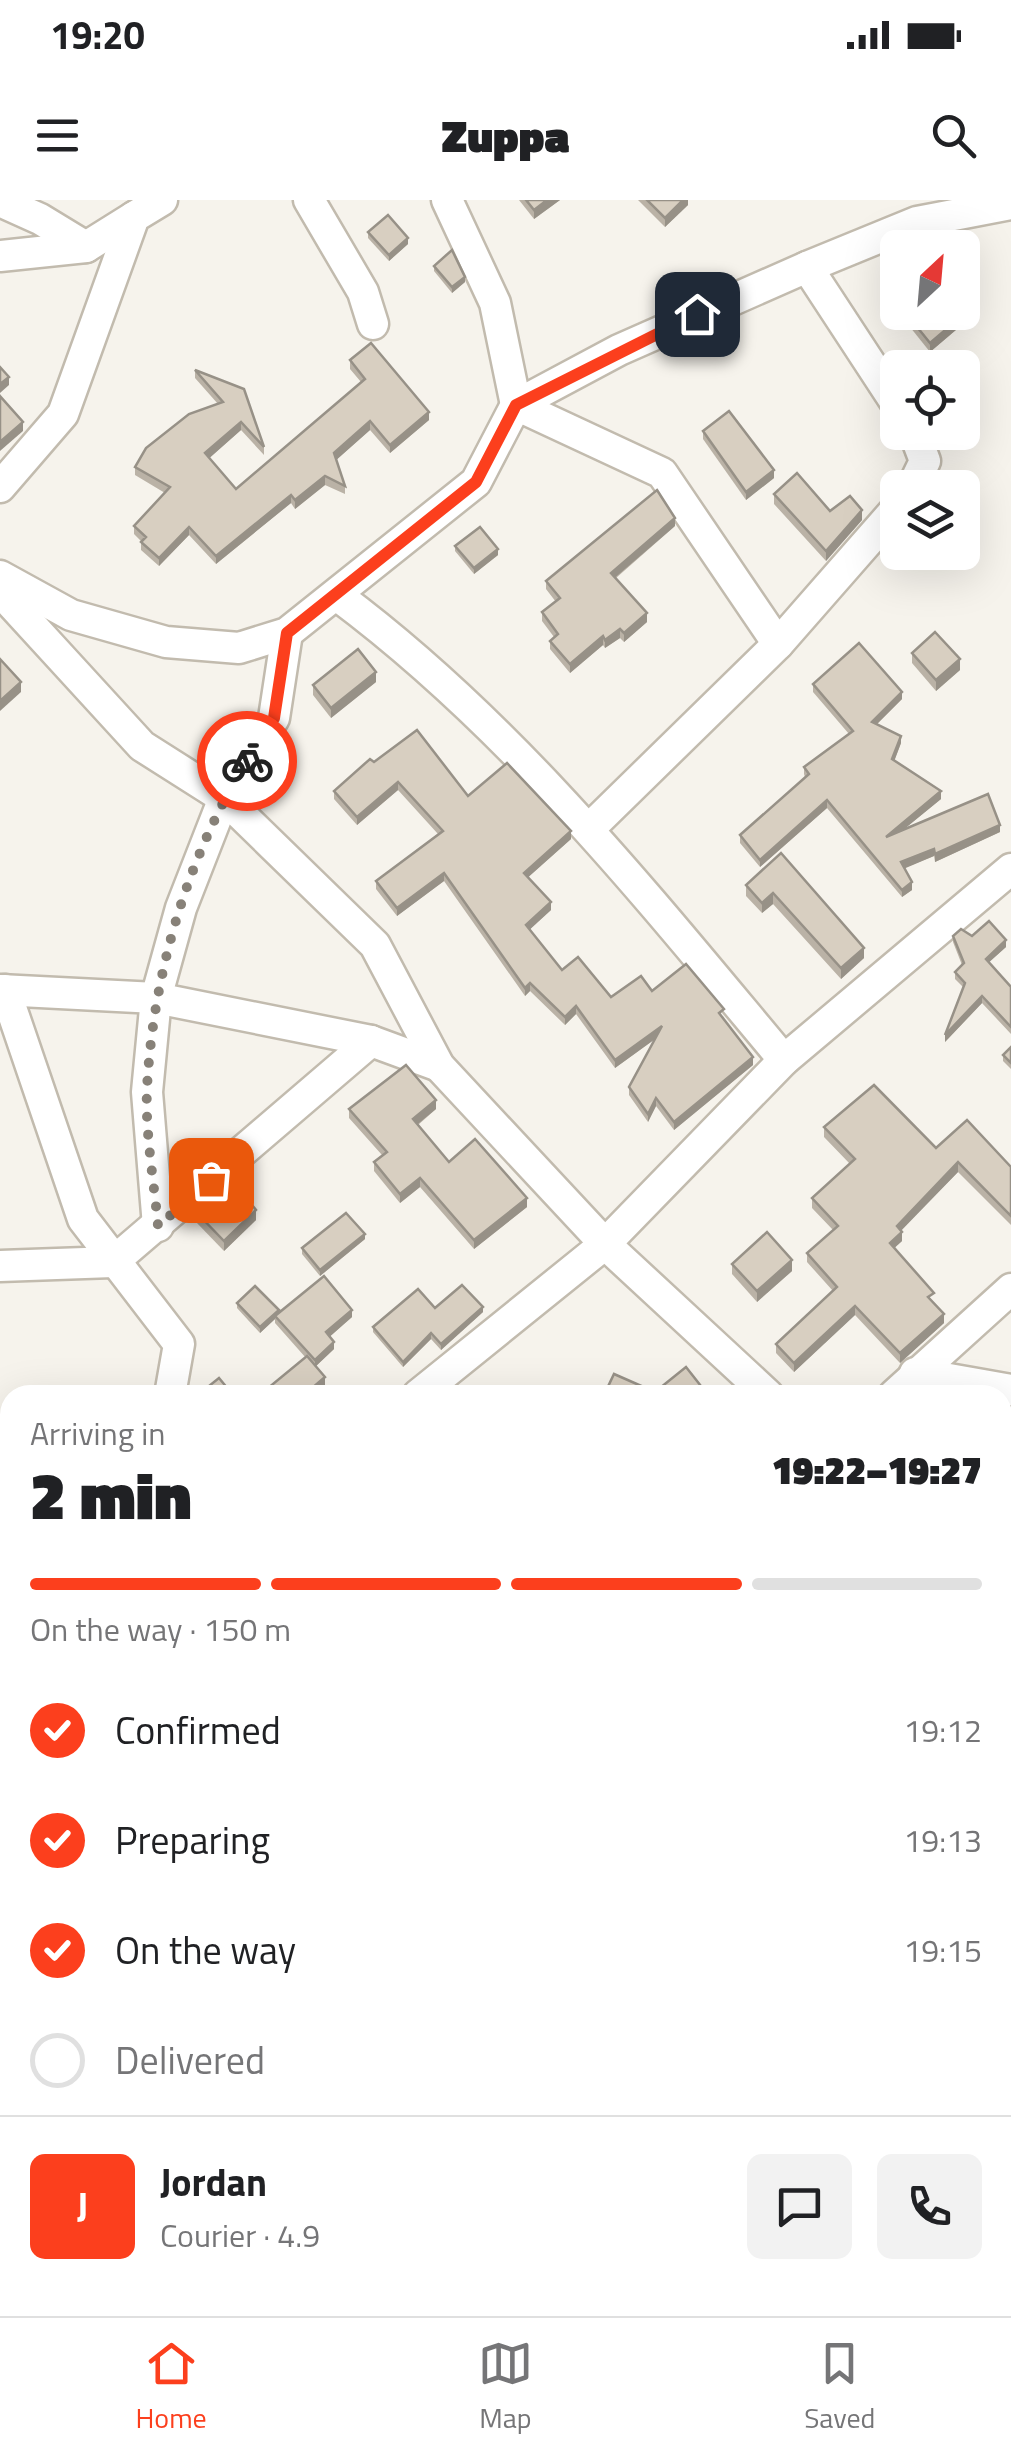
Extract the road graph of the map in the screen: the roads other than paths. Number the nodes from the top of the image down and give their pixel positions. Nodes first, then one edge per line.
1 (162, 200) edge
2 (309, 200) edge
3 (447, 200) edge
4 (0, 202) edge
5 (1011, 204) edge
6 (134, 218) junction
7 (86, 248) junction
8 (0, 256) edge
9 (807, 266) junction
10 (373, 324) dead end
11 (880, 378) edge
12 (516, 405) junction
13 (0, 487) edge
14 (880, 528) edge
15 (0, 576) edge
16 (0, 591) edge
17 (338, 596) junction
18 (287, 633) junction
19 (778, 644) junction
20 (224, 798) junction
21 (590, 828) junction
22 (1011, 869) edge
23 (2, 990) edge
24 (156, 998) junction
25 (370, 1041) junction
26 (784, 1060) junction
27 (439, 1066) junction
28 (158, 1226) junction
29 (605, 1244) junction
30 (113, 1262) junction
31 (0, 1266) edge
32 (1011, 1288) edge
33 (904, 1384) edge
34 (172, 1385) edge
35 (430, 1385) edge
36 (757, 1385) edge

1 - 6 street
2 - 10 street
3 - 12 street
4 - 7 street
5 - 9 street
6 - 7 street
6 - 13 street
7 - 8 street
9 - 11 street
9 - 12 street
12 - 17 street
12 - 19 street
14 - 19 street
15 - 18 street
16 - 20 street
17 - 18 street
17 - 21 street
18 - 20 street
19 - 21 street
20 - 24 street
20 - 27 street
21 - 26 street
22 - 26 street
23 - 24 street
23 - 30 street
24 - 25 street
24 - 28 street
25 - 27 street
25 - 28 street
26 - 29 street
27 - 29 street
28 - 30 street
29 - 35 street
29 - 36 street
30 - 31 street
30 - 34 street
32 - 33 street

